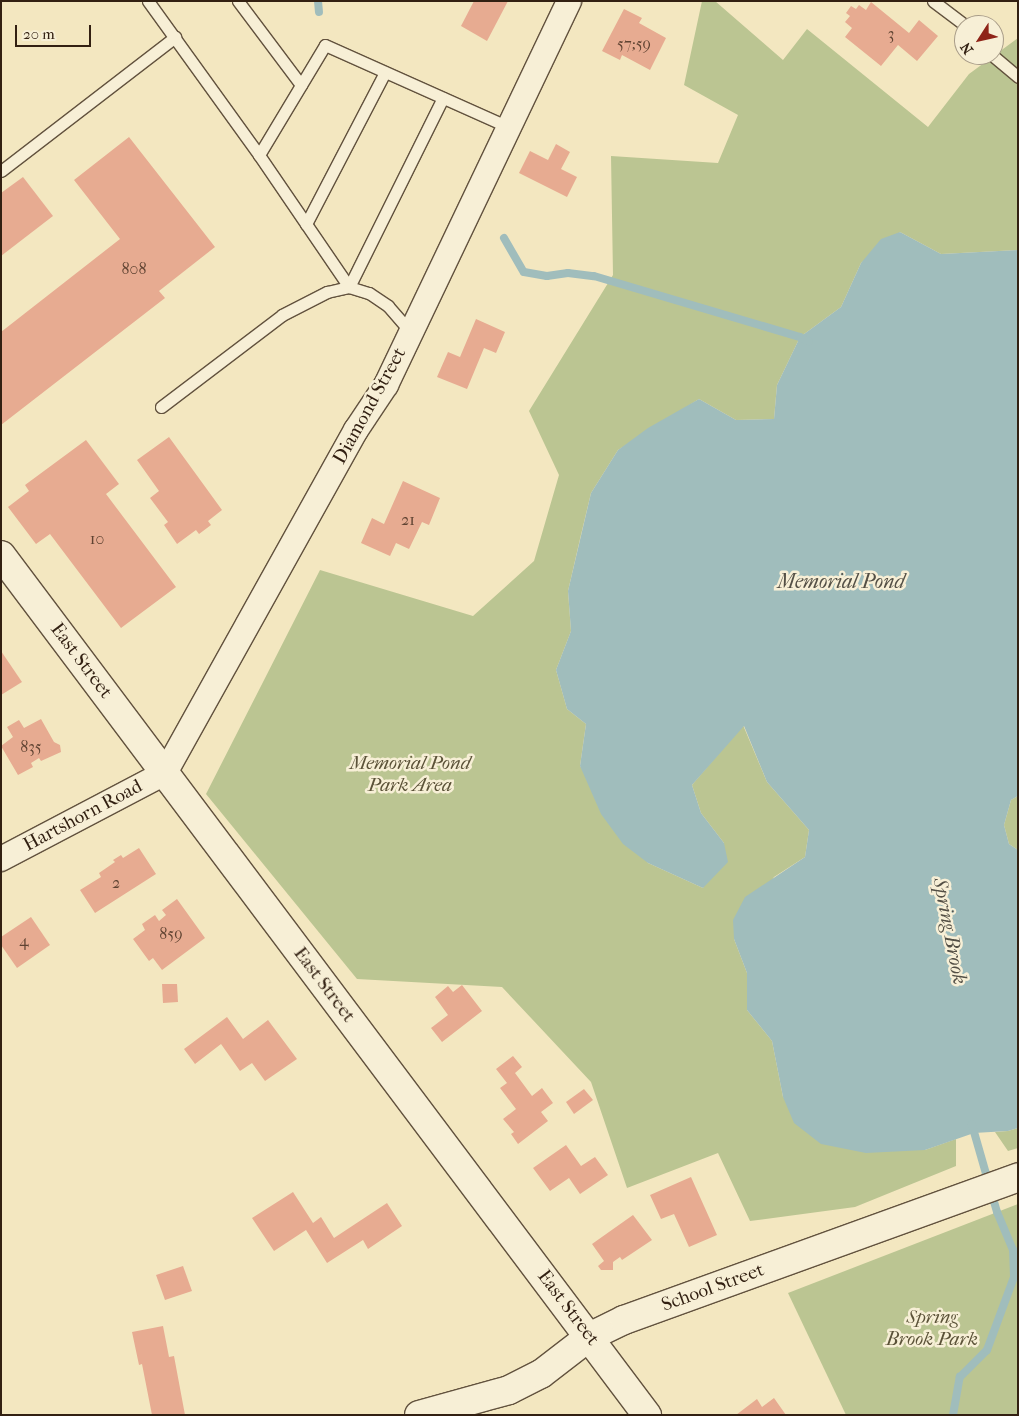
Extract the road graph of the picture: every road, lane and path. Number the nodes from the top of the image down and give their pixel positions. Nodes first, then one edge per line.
1 (148, 1) edge
2 (238, 1) edge
3 (569, 1) edge
4 (933, 1) edge
5 (954, 17) edge
6 (175, 36) junction
7 (1004, 65) edge
8 (385, 72) junction
9 (1018, 77) edge
10 (301, 85) junction
11 (443, 98) junction
12 (508, 127) junction
13 (259, 155) junction
14 (1, 171) edge
15 (306, 224) junction
16 (349, 287) junction
17 (411, 332) junction
18 (161, 407) dead end
19 (1, 555) edge
20 (165, 773) junction
21 (1, 859) edge
22 (1018, 1177) edge
23 (589, 1337) junction
24 (419, 1415) edge
25 (647, 1415) edge

1 - 6 lane
2 - 10 lane
3 - 12 street, Diamond Street
4 - 5 lane
6 - 13 lane
6 - 14 lane
7 - 9 lane
8 - 10 lane
8 - 11 lane
8 - 15 lane
10 - 13 lane
11 - 12 lane
11 - 16 lane
12 - 17 street, Diamond Street
13 - 15 lane
15 - 16 lane
16 - 17 lane
16 - 18 lane
17 - 20 street, Diamond Street
19 - 20 main road, East Street
20 - 21 street, Hartshorn Road
20 - 23 main road, East Street
22 - 23 main road, School Street
23 - 24 main road, School Street
23 - 25 main road, East Street

